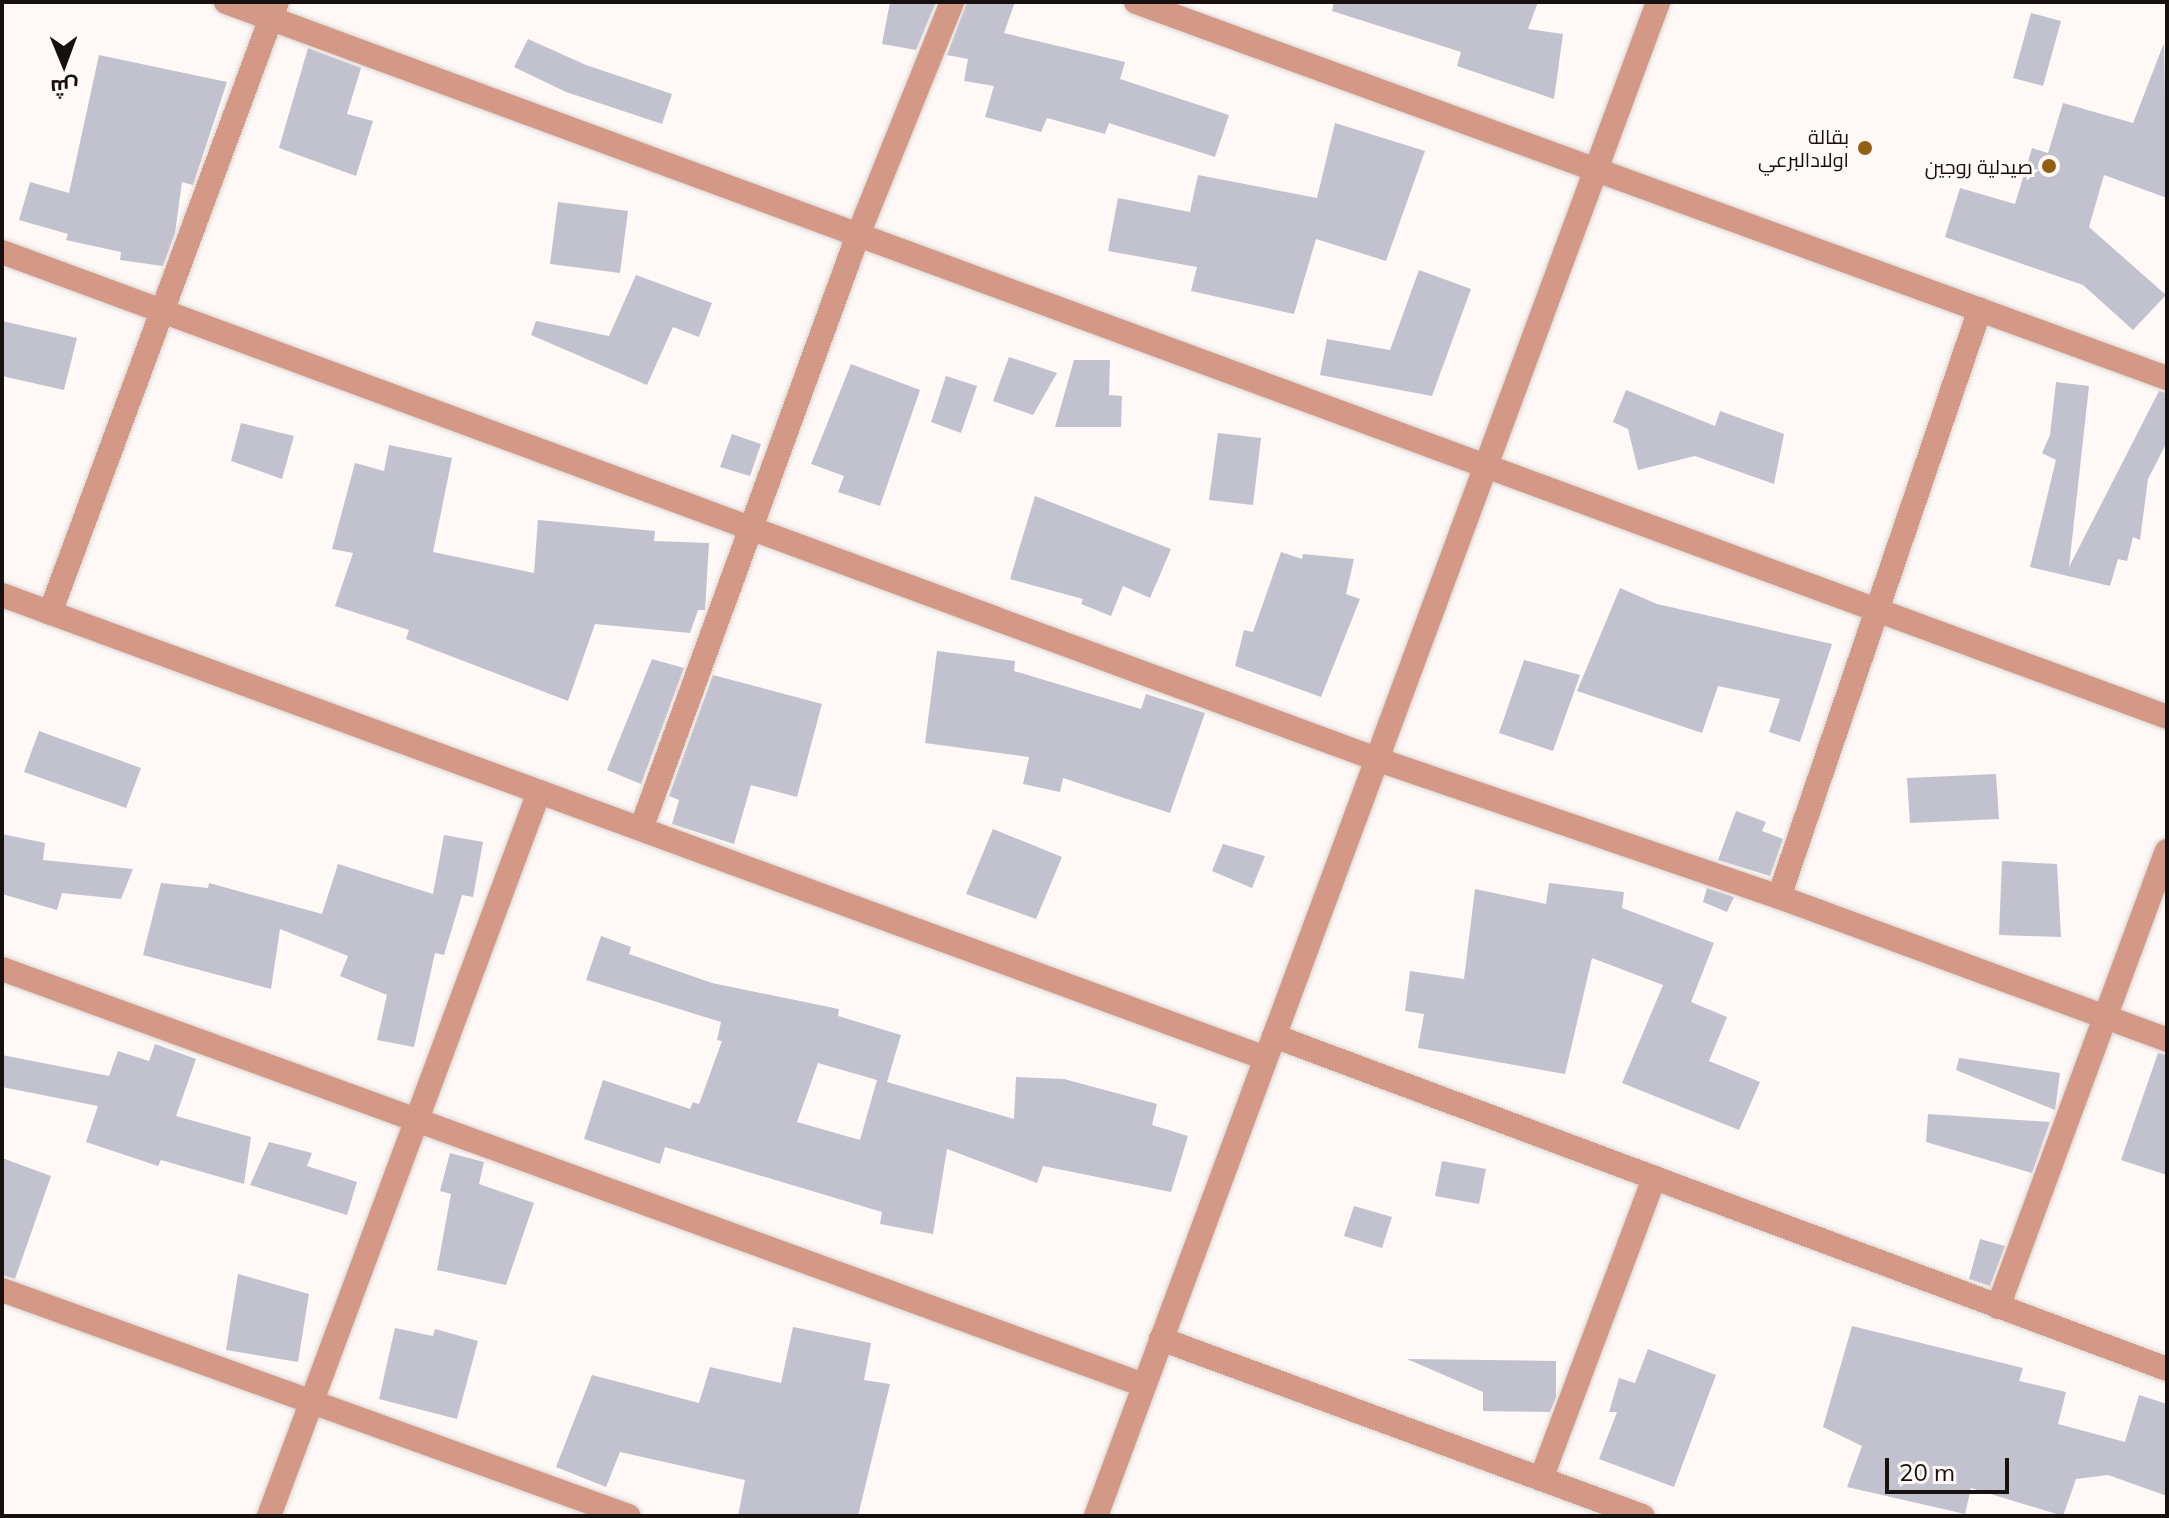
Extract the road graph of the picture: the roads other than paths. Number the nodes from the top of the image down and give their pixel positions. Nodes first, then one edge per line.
1 (226, 2) edge
2 (952, 2) edge
3 (1136, 2) edge
4 (1658, 2) edge
5 (274, 10) edge
6 (1594, 167) junction
7 (858, 235) junction
8 (2, 252) edge
9 (1980, 309) junction
10 (162, 311) junction
11 (2167, 378) edge
12 (1484, 466) junction
13 (751, 528) junction
14 (2, 595) edge
15 (1877, 611) junction
16 (50, 613) junction
17 (2167, 717) edge
18 (1376, 759) junction
19 (539, 792) junction
20 (641, 829) junction
21 (2167, 851) edge
22 (1779, 897) junction
23 (2, 969) edge
24 (2106, 1018) junction
25 (2167, 1040) edge
26 (1270, 1047) junction
27 (416, 1119) junction
28 (1654, 1178) junction
29 (2, 1290) edge
30 (1998, 1307) junction
31 (1161, 1339) junction
32 (2167, 1369) edge
33 (1144, 1385) junction
34 (312, 1402) junction
35 (1541, 1479) junction
36 (269, 1516) edge
37 (628, 1516) edge
38 (1096, 1516) edge
39 (1642, 1516) edge

1 - 5 street
2 - 7 street
3 - 6 street
4 - 6 street
5 - 7 street
5 - 10 street
6 - 9 street
6 - 12 street
7 - 12 street
7 - 13 street
8 - 10 street
9 - 11 street
9 - 15 street
10 - 13 street
10 - 16 street
12 - 15 street
12 - 18 street
13 - 18 street
13 - 20 street
14 - 16 street
15 - 17 street
15 - 22 street
16 - 19 street
18 - 22 street
18 - 26 street
19 - 20 street
19 - 27 street
20 - 26 street
21 - 24 street
22 - 24 street
23 - 27 street
24 - 25 street
24 - 30 street
26 - 28 street
26 - 31 street
27 - 33 street
27 - 34 street
28 - 30 street
28 - 35 street
29 - 34 street
30 - 32 street
31 - 33 street
31 - 35 street
33 - 38 street
34 - 36 street
34 - 37 street
35 - 39 street

